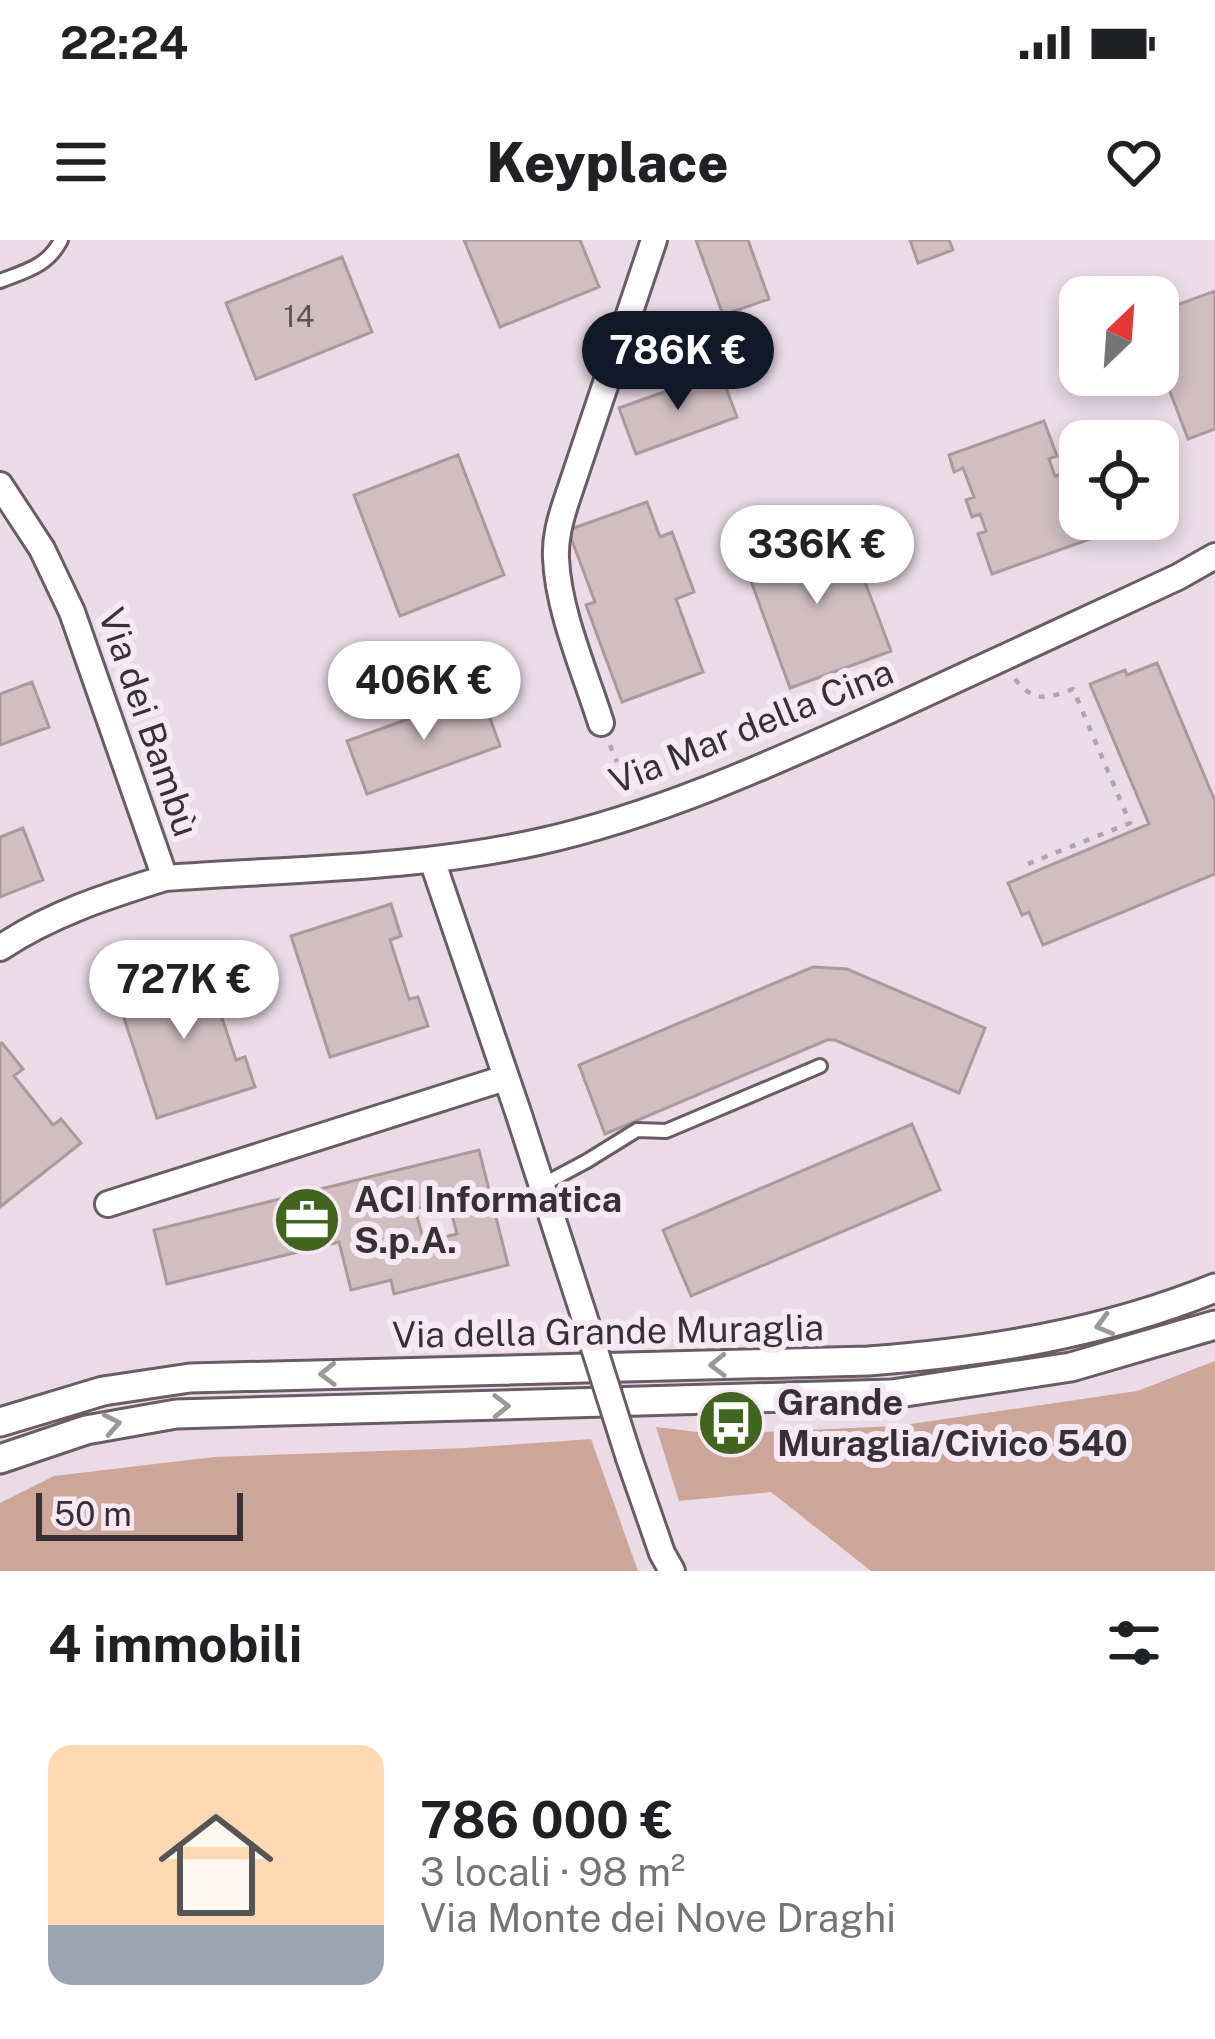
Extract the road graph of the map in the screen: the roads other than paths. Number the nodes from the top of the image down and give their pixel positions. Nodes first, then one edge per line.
1 (62, 240) edge
2 (654, 240) edge
3 (0, 281) edge
4 (0, 485) edge
5 (1215, 556) edge
6 (602, 723) dead end
7 (432, 860) junction
8 (165, 878) junction
9 (0, 948) edge
10 (820, 1066) dead end
11 (506, 1078) junction
12 (542, 1185) junction
13 (108, 1204) dead end
14 (1215, 1288) edge
15 (1215, 1325) edge
16 (0, 1422) edge
17 (0, 1459) edge
18 (672, 1571) edge

1 - 3 lane
2 - 6 street
4 - 8 street, Via dei Bambù
5 - 7 street, Via Mar della Cina
7 - 8 street, Via dei Bambù
7 - 11 street
8 - 9 street
10 - 12 lane
11 - 12 street
11 - 13 street
12 - 18 street, bridge
14 -> 16 street, Via della Grande Muraglia
17 -> 15 street, Via della Grande Muraglia

